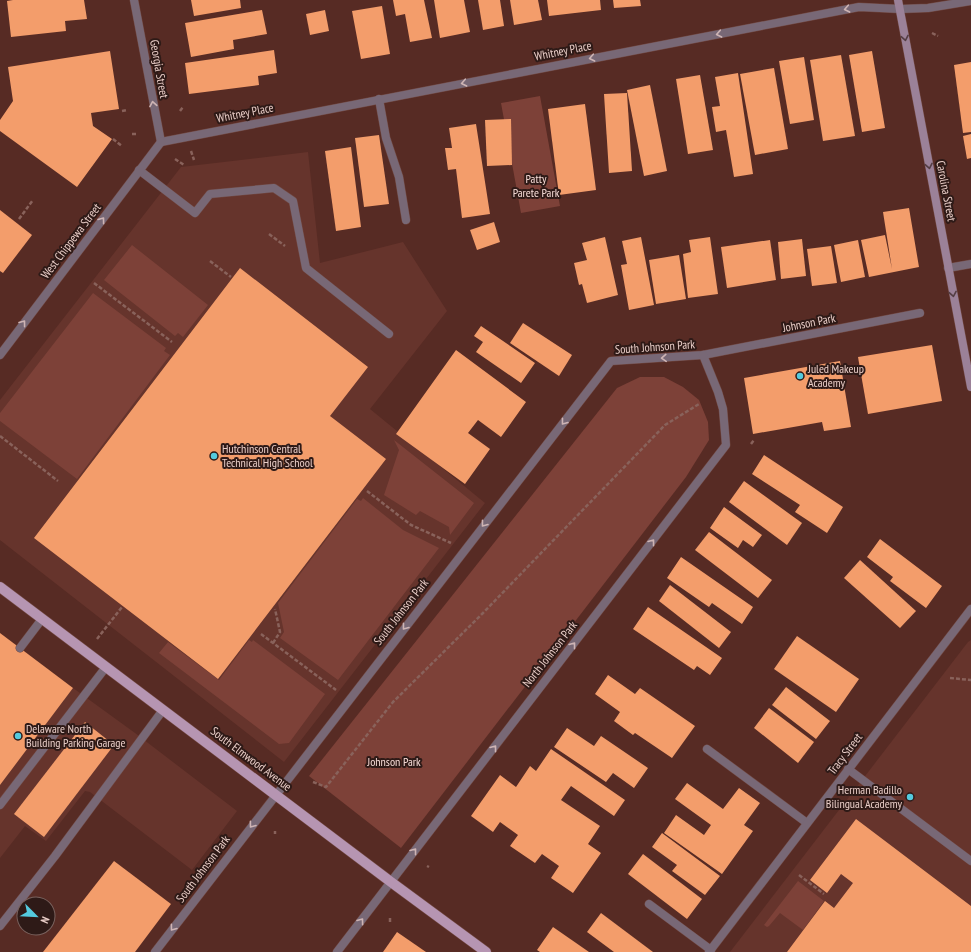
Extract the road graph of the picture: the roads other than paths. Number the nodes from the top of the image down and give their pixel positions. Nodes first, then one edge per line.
1 (134, 0) edge
2 (898, 0) edge
3 (971, 1) edge
4 (900, 9) junction
5 (379, 99) junction
6 (161, 142) junction
7 (139, 170) junction
8 (406, 220) dead end
9 (971, 264) edge
10 (948, 268) junction
11 (920, 313) dead end
12 (389, 334) dead end
13 (0, 355) edge
14 (703, 355) junction
15 (971, 387) edge
16 (0, 587) edge
17 (971, 608) edge
18 (42, 619) junction
19 (20, 648) dead end
20 (106, 667) junction
21 (163, 710) junction
22 (707, 748) dead end
23 (848, 769) junction
24 (275, 794) junction
25 (0, 805) edge
26 (807, 823) junction
27 (971, 861) edge
28 (390, 882) junction
29 (649, 904) dead end
30 (0, 926) edge
31 (710, 951) edge
32 (155, 952) edge
33 (337, 952) edge
34 (486, 952) edge

6 -> 1 street, Georgia Street
2 - 4 main road, Carolina Street
3 - 4 street, Whitney Place
4 -> 5 street, Whitney Place
4 -> 10 main road, Carolina Street
5 - 6 street, Whitney Place
5 - 8 street
6 - 7 street, West Chippewa Street
7 - 12 street
13 -> 7 street, West Chippewa Street
9 - 10 street
10 -> 15 main road, Carolina Street
11 - 14 street, Johnson Park
14 -> 24 street, South Johnson Park
28 -> 14 street, North Johnson Park
16 - 18 main road, South Elmwood Avenue
17 - 23 street, Tracy Street
18 - 19 street
18 - 20 main road, South Elmwood Avenue
20 - 21 main road, South Elmwood Avenue
20 - 25 street
21 - 24 main road, South Elmwood Avenue
21 - 30 street
22 - 26 street
23 - 26 street, Tracy Street
23 - 27 street
24 - 28 main road, South Elmwood Avenue
24 -> 32 street, South Johnson Park
26 - 31 street, Tracy Street
33 -> 28 street, North Johnson Park
28 - 34 main road, South Elmwood Avenue
29 - 31 street

